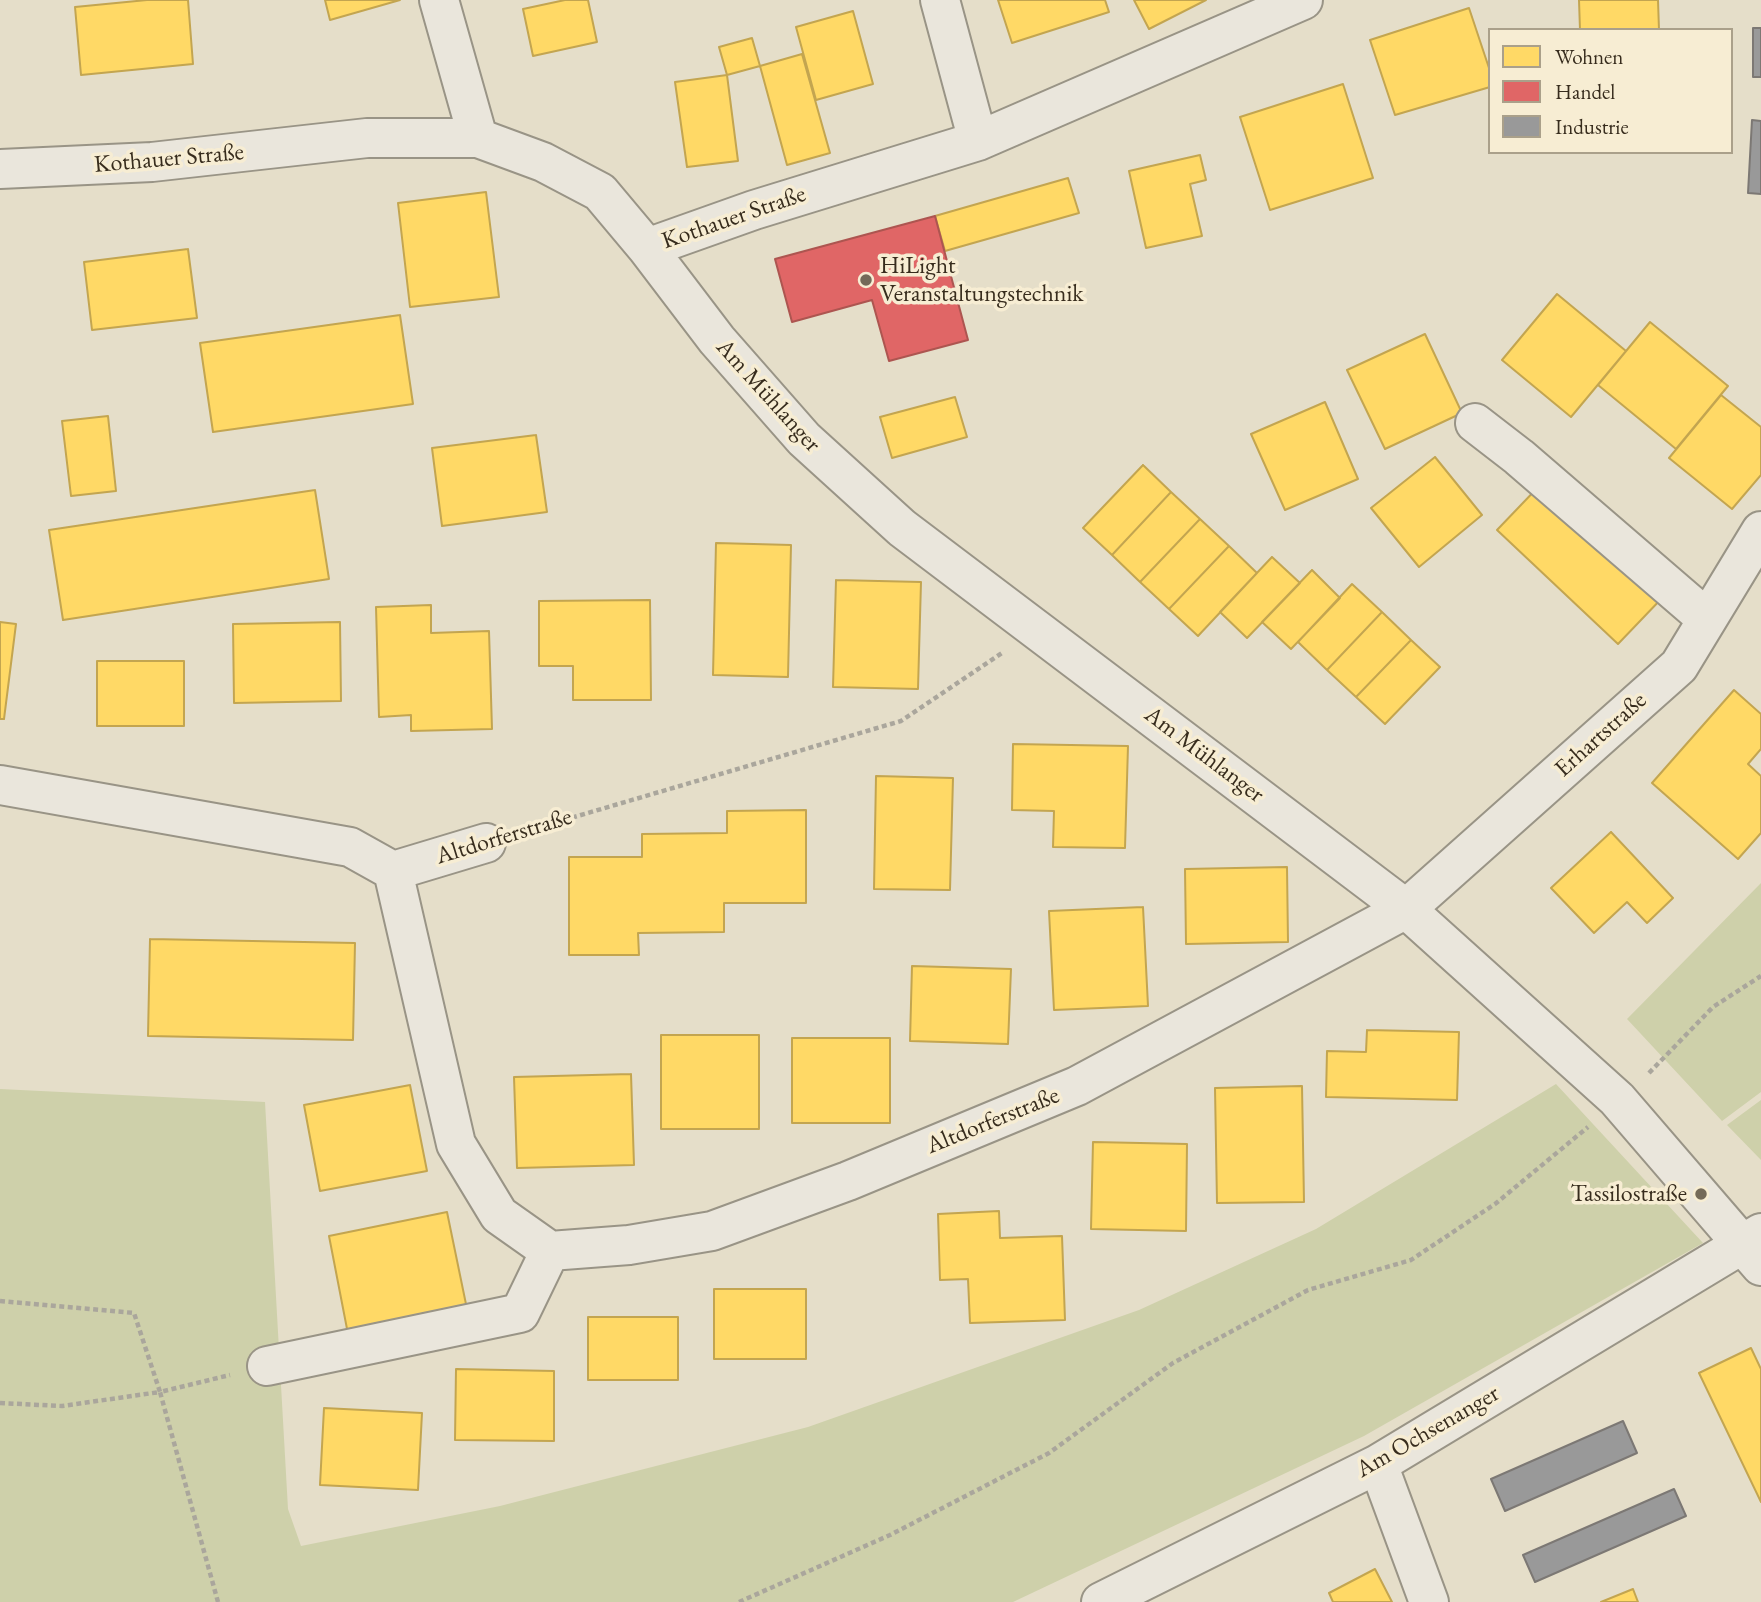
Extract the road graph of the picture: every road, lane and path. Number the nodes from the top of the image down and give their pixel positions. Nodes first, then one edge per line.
1 (439, 0) edge
2 (940, 0) edge
3 (1303, 0) edge
4 (478, 138) junction
5 (978, 141) junction
6 (0, 169) edge
7 (647, 248) junction
8 (1475, 423) dead end
9 (1761, 531) edge
10 (1707, 619) junction
11 (1038, 629) junction
12 (0, 785) edge
13 (486, 843) joint
14 (393, 871) junction
15 (1406, 909) junction
16 (1761, 976) edge
17 (1617, 1099) junction
18 (1755, 1248) edge
19 (550, 1251) junction
20 (0, 1301) edge
21 (267, 1366) joint
22 (160, 1392) junction
23 (0, 1403) edge
24 (1378, 1464) junction
25 (218, 1602) edge
26 (739, 1602) edge
27 (1101, 1602) edge
28 (1429, 1602) edge

1 - 4 street
2 - 5 street
3 - 5 street, Kothauer Straße
4 - 6 street, Kothauer Straße
4 - 7 street, Kothauer Straße
5 - 7 street, Kothauer Straße
7 - 11 street, Am Mühlanger
8 - 10 street
9 - 10 street, Erhartstraße
10 - 15 street, Erhartstraße
11 - 13 path, Altdorferstraße
11 - 15 street, Am Mühlanger
12 - 14 street
13 - 14 street, Altdorferstraße
14 - 19 street
15 - 17 street, Am Mühlanger
15 - 19 street, Altdorferstraße
16 - 17 path
17 - 18 street, Am Mühlanger
17 - 26 path
18 - 24 street, Am Ochsenanger
19 - 21 street
20 - 22 path
21 - 22 path
22 - 23 path
22 - 25 path
24 - 27 street, Am Ochsenanger
24 - 28 street

